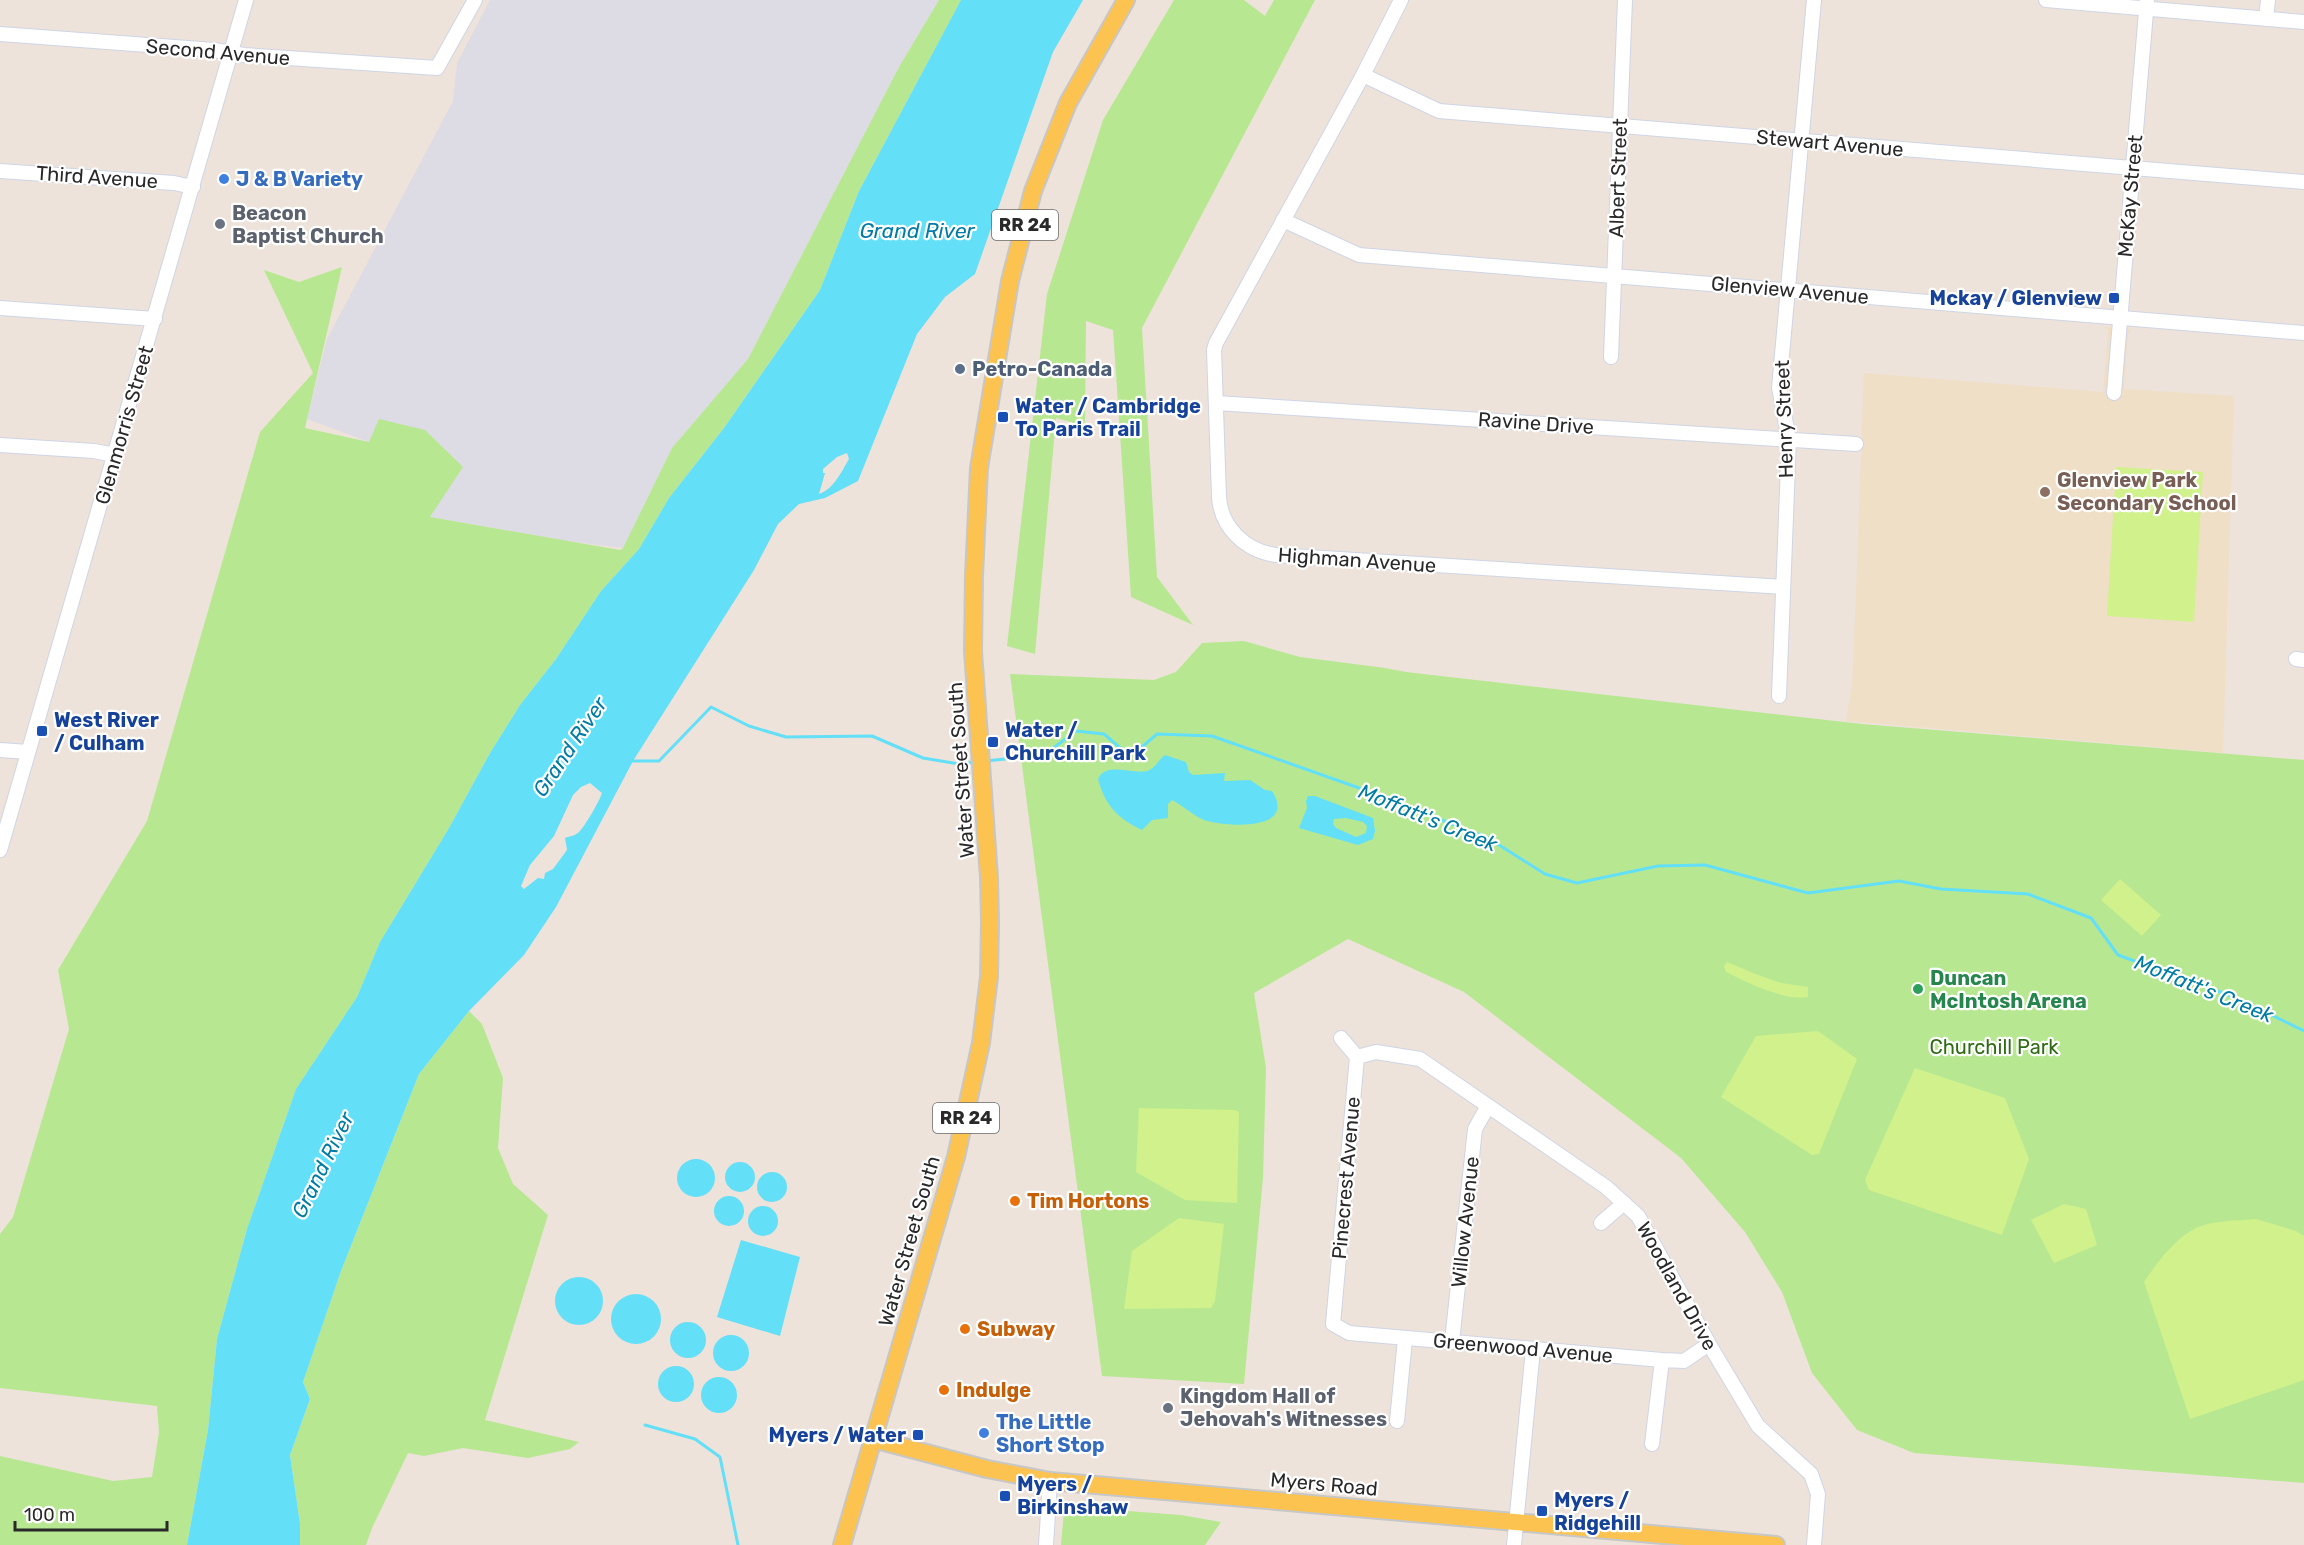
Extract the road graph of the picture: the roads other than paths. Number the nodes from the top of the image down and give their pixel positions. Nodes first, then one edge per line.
1 (246, 0) edge
2 (475, 0) edge
3 (1126, 0) edge
4 (1401, 0) edge
5 (1625, 0) edge
6 (1814, 0) edge
7 (2046, 0) edge
8 (2268, 0) edge
9 (2146, 4) edge
10 (2266, 19) junction
11 (2304, 22) edge
12 (0, 34) edge
13 (231, 53) junction
14 (1363, 75) junction
15 (1620, 125) junction
16 (1801, 140) junction
17 (2132, 168) junction
18 (0, 171) edge
19 (2304, 182) edge
20 (193, 187) junction
21 (1283, 220) junction
22 (1614, 276) junction
23 (1787, 290) junction
24 (0, 308) edge
25 (2120, 318) junction
26 (155, 319) junction
27 (2304, 333) edge
28 (1611, 357) dead end
29 (2114, 393) dead end
30 (1216, 403) junction
31 (1789, 439) junction
32 (1856, 444) dead end
33 (0, 445) edge
34 (115, 455) junction
35 (1783, 587) junction
36 (1779, 696) dead end
37 (0, 750) edge
38 (28, 752) junction
39 (0, 850) edge
40 (1341, 1038) dead end
41 (1357, 1057) junction
42 (1488, 1106) junction
43 (1624, 1203) junction
44 (1601, 1223) dead end
45 (1333, 1324) joint
46 (1405, 1339) junction
47 (1452, 1341) junction
48 (1709, 1344) junction
49 (1533, 1349) junction
50 (1662, 1360) junction
51 (1397, 1421) dead end
52 (873, 1439) junction
53 (1652, 1444) dead end
54 (1050, 1481) junction
55 (1516, 1522) junction
56 (842, 1545) edge
57 (1046, 1545) edge
58 (1514, 1545) edge
59 (1776, 1545) edge
60 (1814, 1545) edge

1 - 13 street, Glenmorris Street
2 - 13 street, Second Avenue
3 - 52 main road, Water Street South / RR 24
4 - 14 street, Highman Avenue
5 - 15 street, Albert Street
6 - 16 street, Henry Street
7 - 9 street
8 - 10 street
9 - 10 street
9 - 17 street, McKay Street
10 - 11 street
12 - 13 street, Second Avenue
13 - 20 street, Glenmorris Street
14 - 15 street, Stewart Avenue
14 - 21 street, Highman Avenue
15 - 16 street, Stewart Avenue
15 - 22 street, Albert Street
16 - 17 street, Stewart Avenue
16 - 23 street, Henry Street
17 - 19 street, Stewart Avenue
17 - 25 street, McKay Street
18 - 20 street, Third Avenue
20 - 26 street, Glenmorris Street
21 - 22 street, Glenview Avenue
21 - 30 street, Highman Avenue
22 - 23 street, Glenview Avenue
22 - 28 street, Albert Street
23 - 25 street, Glenview Avenue
23 - 31 street, Henry Street
24 - 26 street
25 - 27 street, Glenview Avenue
25 - 29 street, McKay Street
26 - 34 street, Glenmorris Street
30 - 31 street, Ravine Drive
30 - 35 street, Highman Avenue
31 - 32 street, Ravine Drive
31 - 35 street, Henry Street
33 - 34 street
34 - 38 street, Glenmorris Street
35 - 36 street, Henry Street
37 - 38 street
38 - 39 street, Glenmorris Street
40 - 41 street
41 - 42 street, Woodland Drive
41 - 45 street, Pinecrest Avenue
42 - 43 street, Woodland Drive
42 - 47 street, Willow Avenue
43 - 44 street
43 - 48 street, Woodland Drive
45 - 46 street, Greenwood Avenue
46 - 47 street, Greenwood Avenue
46 - 51 street
47 - 49 street, Greenwood Avenue
48 - 50 street, Greenwood Avenue
48 - 60 street, Woodland Drive
49 - 50 street, Greenwood Avenue
49 - 55 street
50 - 53 street
52 - 54 main road, Myers Road
52 - 56 main road, Water Street South / RR 24
54 - 55 main road, Myers Road
54 - 57 street
55 - 58 street
55 - 59 main road, Myers Road

